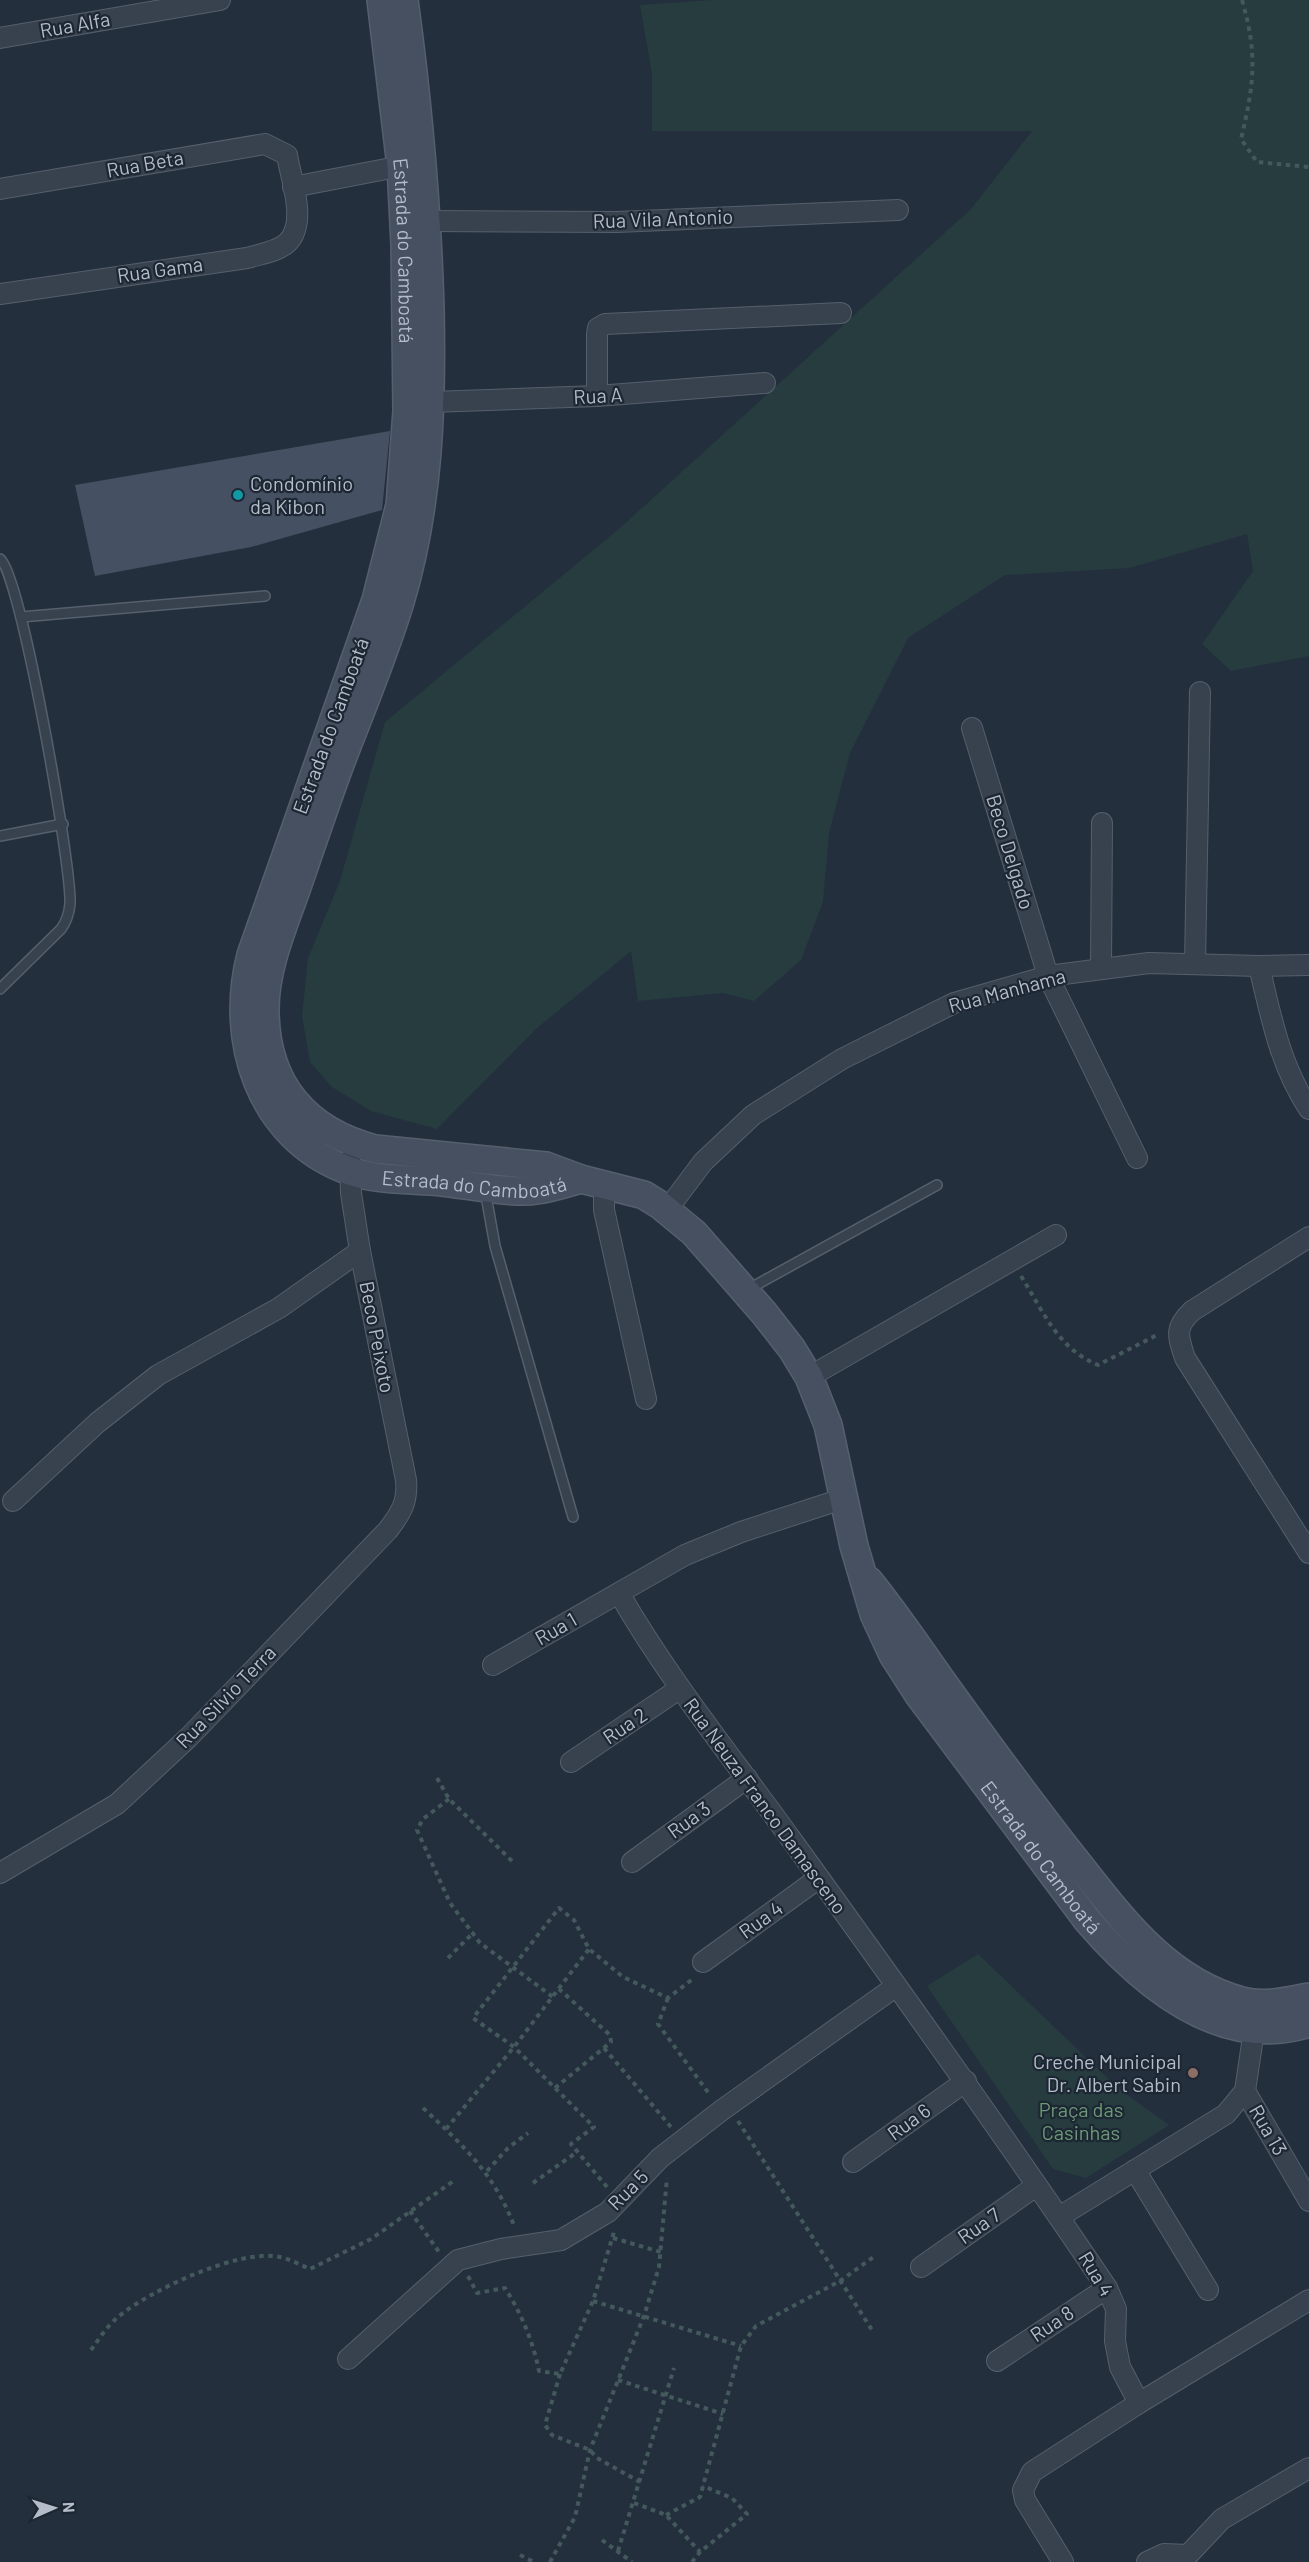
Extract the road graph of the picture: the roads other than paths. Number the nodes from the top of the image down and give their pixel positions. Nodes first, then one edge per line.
1 (220, 0) edge
2 (381, 0) edge
3 (404, 0) edge
4 (0, 38) edge
5 (412, 164) junction
6 (293, 187) junction
7 (0, 189) edge
8 (898, 210) dead end
9 (428, 221) junction
10 (0, 294) edge
11 (841, 312) dead end
12 (765, 383) dead end
13 (597, 396) junction
14 (431, 402) junction
15 (0, 559) edge
16 (265, 596) dead end
17 (21, 617) junction
18 (1200, 692) dead end
19 (972, 728) dead end
20 (331, 756) junction
21 (1102, 823) dead end
22 (63, 824) junction
23 (0, 836) edge
24 (1195, 964) junction
25 (1309, 965) edge
26 (1260, 966) junction
27 (1101, 969) junction
28 (1048, 976) junction
29 (0, 989) edge
30 (1309, 1109) edge
31 (351, 1143) junction
32 (1137, 1158) dead end
33 (593, 1181) junction
34 (350, 1182) junction
35 (937, 1185) dead end
36 (484, 1186) junction
37 (667, 1210) junction
38 (1056, 1235) dead end
39 (1309, 1237) edge
40 (360, 1251) junction
41 (745, 1291) junction
42 (809, 1377) junction
43 (646, 1399) dead end
44 (406, 1480) joint
45 (845, 1498) junction
46 (13, 1501) dead end
47 (573, 1518) dead end
48 (1309, 1553) edge
49 (862, 1572) junction
50 (619, 1593) junction
51 (493, 1665) dead end
52 (679, 1689) junction
53 (571, 1762) dead end
54 (747, 1778) junction
55 (1071, 1854) junction
56 (632, 1862) dead end
57 (1050, 1871) junction
58 (0, 1873) edge
59 (819, 1878) junction
60 (703, 1962) road end
61 (896, 1987) junction
62 (1309, 1997) edge
63 (1309, 2023) edge
64 (1254, 2030) junction
65 (966, 2081) junction
66 (1245, 2091) junction
67 (853, 2162) dead end
68 (1135, 2170) junction
69 (1036, 2186) junction
70 (1309, 2201) edge
71 (1059, 2217) junction
72 (921, 2267) dead end
73 (1107, 2288) junction
74 (1208, 2290) dead end
75 (1309, 2300) edge
76 (348, 2359) dead end
77 (997, 2361) dead end
78 (1139, 2403) junction
79 (1309, 2468) edge
80 (1192, 2558) edge
81 (1063, 2562) edge
82 (1147, 2562) edge

1 - 4 street, Rua Alfa
2 - 5 main road, Estrada do Camboatá
3 - 5 main road, Estrada do Camboatá
5 - 6 street
5 - 9 main road, Estrada do Camboatá
5 - 20 main road, Estrada do Camboatá
6 - 7 street, Rua Beta
6 - 10 street, Rua Gama
8 - 9 street, Rua Vila Antonio
9 - 14 main road, Estrada do Camboatá
11 - 13 street
12 - 13 street, Rua A
13 - 14 street, Rua A
14 - 20 main road, Estrada do Camboatá
15 - 17 lane
16 - 17 lane
17 - 22 lane
18 - 24 street
19 - 28 street, Beco Delgado
20 - 31 main road, Estrada do Camboatá
20 - 34 main road, Estrada do Camboatá
21 - 27 street
22 - 23 lane
22 - 29 lane
24 - 26 street, Rua Manhama
24 - 27 street, Rua Manhama
25 - 26 street, Rua Manhama
26 - 30 street
27 - 28 street, Rua Manhama
28 - 32 street, Beco Delgado
28 - 37 street, Rua Manhama
31 - 33 main road, Estrada do Camboatá
31 - 34 street, Beco Peixoto
33 - 36 main road, Estrada do Camboatá
33 - 37 main road, Estrada do Camboatá
33 - 43 street
34 - 36 main road, Estrada do Camboatá
34 - 40 street, Beco Peixoto
35 - 41 lane
36 - 47 lane
37 - 41 main road, Estrada do Camboatá
38 - 42 street
39 - 48 street
40 - 44 street, Beco Peixoto
40 - 46 street
41 - 42 main road, Estrada do Camboatá
42 - 45 main road, Estrada do Camboatá
44 - 58 street, Rua Silvio Terra
45 - 49 main road, Estrada do Camboatá
45 - 50 street
49 - 55 main road, Estrada do Camboatá
49 - 57 main road, Estrada do Camboatá
50 - 51 street, Rua 1
50 - 52 street, Rua Neuza Franco Damasceno
52 - 53 street, Rua 2
52 - 54 street, Rua Neuza Franco Damasceno
54 - 56 street, Rua 3
54 - 59 street, Rua Neuza Franco Damasceno
55 - 57 main road
55 - 62 main road, Estrada do Camboatá
57 - 64 main road, Estrada do Camboatá
59 - 60 street, Rua 4
59 - 61 street, Rua Neuza Franco Damasceno
61 - 65 street, Rua Neuza Franco Damasceno
61 - 76 street, Rua 5
63 - 64 main road, Estrada do Camboatá
64 - 66 street
65 - 67 street, Rua 6
65 - 69 street, Rua Neuza Franco Damasceno
66 - 68 street
66 - 70 street, Rua 13
68 - 71 street
68 - 74 street
69 - 71 street, Rua Neuza Franco Damasceno
69 - 72 street, Rua 7
71 - 73 street, Rua 4
73 - 77 street, Rua 8
73 - 78 street, Rua 4
75 - 78 street
78 - 81 street
79 - 80 street
80 - 82 street

